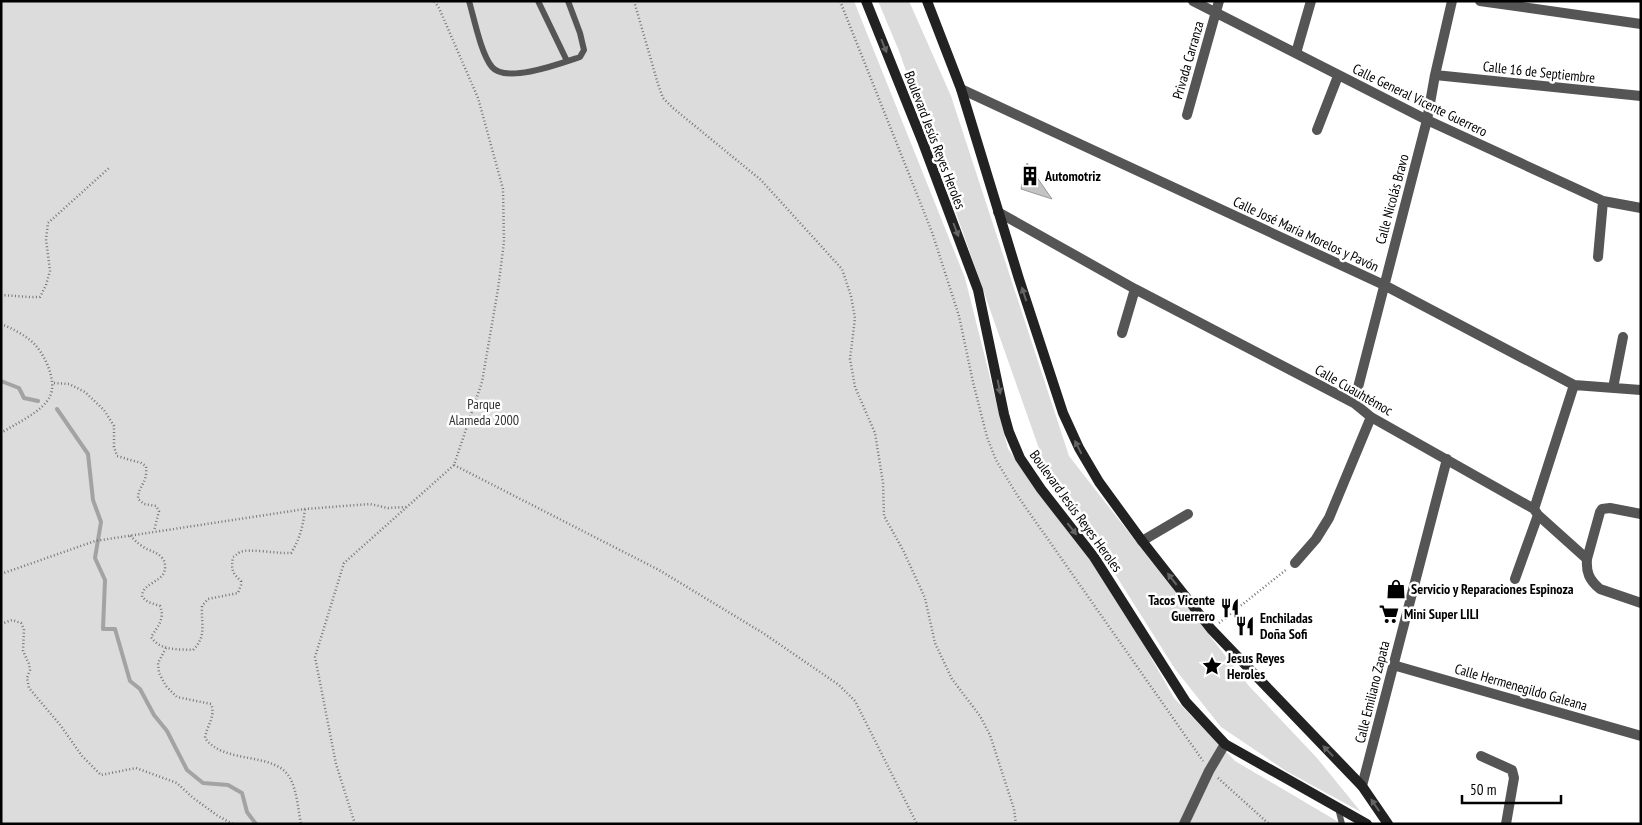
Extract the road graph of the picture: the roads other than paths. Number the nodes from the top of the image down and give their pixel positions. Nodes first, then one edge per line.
1 (469, 1) edge
2 (538, 1) edge
3 (568, 1) edge
4 (866, 1) edge
5 (927, 1) edge
6 (1193, 1) edge
7 (1219, 1) edge
8 (1311, 1) edge
9 (1452, 1) edge
10 (1480, 1) edge
11 (1215, 13) junction
12 (1641, 24) edge
13 (1296, 53) junction
14 (568, 61) junction
15 (1435, 75) junction
16 (1338, 76) junction
17 (961, 89) junction
18 (1641, 96) edge
19 (1187, 115) dead end
20 (1427, 120) junction
21 (1317, 130) dead end
22 (1603, 201) junction
23 (1641, 208) edge
24 (998, 212) junction
25 (1598, 257) dead end
26 (1384, 285) junction
27 (1136, 289) junction
28 (1122, 332) dead end
29 (1623, 336) dead end
30 (1574, 385) junction
31 (1613, 388) junction
32 (1641, 390) edge
33 (1354, 403) junction
34 (1372, 417) junction
35 (1447, 459) junction
36 (1536, 512) junction
37 (1188, 514) dead end
38 (1641, 514) edge
39 (1142, 541) junction
40 (1587, 559) junction
41 (1294, 563) road end
42 (1516, 579) dead end
43 (1641, 603) edge
44 (1393, 665) junction
45 (1641, 736) edge
46 (1225, 744) junction
47 (1481, 756) dead end
48 (1362, 786) junction
49 (1338, 807) junction
50 (1184, 824) edge
51 (1342, 824) edge
52 (1367, 824) edge
53 (1388, 824) edge
54 (1506, 824) edge

1 - 14 lane
2 - 14 lane
3 - 14 lane
4 -> 46 main road, Boulevard Jesús Reyes Heroles
5 - 17 main road
6 - 11 street, Calle General Vicente Guerrero
7 - 11 street, Privada Carranza
8 - 13 street
9 - 15 street, Calle Nicolás Bravo
10 - 12 street
11 - 13 street, Calle General Vicente Guerrero
11 - 19 street, Privada Carranza
13 - 16 street, Calle General Vicente Guerrero
15 - 18 street, Calle 16 de Septiembre
15 - 20 street, Calle Nicolás Bravo
16 - 20 street, Calle General Vicente Guerrero
16 - 21 street
17 - 24 main road
17 - 26 street, Calle José María Morelos y Pavón
20 - 22 street, Calle General Vicente Guerrero
20 - 26 street, Calle Nicolás Bravo
22 - 23 street, Calle General Vicente Guerrero
22 - 25 street
24 - 27 street, Calle Cuauhtémoc
39 -> 24 main road
26 - 30 street, Calle José María Morelos y Pavón
26 - 33 street, Calle Nicolás Bravo
27 - 28 street
27 - 33 street, Calle Cuauhtémoc
29 - 31 street
30 - 31 street, Calle José María Morelos y Pavón
30 - 36 street
31 - 32 street, Calle José María Morelos y Pavón
33 - 34 street, Calle Cuauhtémoc
34 - 35 street, Calle Cuauhtémoc
34 - 41 street
35 - 36 street, Calle Cuauhtémoc
35 - 44 street, Calle Emiliano Zapata
36 - 40 street, Calle Cuauhtémoc
36 - 42 street
37 - 39 street
38 - 40 street
48 -> 39 main road
40 - 43 street
44 - 45 street, Calle Hermenegildo Galeana
44 - 48 street, Calle Emiliano Zapata
46 - 49 main road, Boulevard Jesús Reyes Heroles
46 - 50 street
47 - 54 street
53 -> 48 main road
49 - 51 lane
49 - 52 main road, Boulevard Jesús Reyes Heroles

